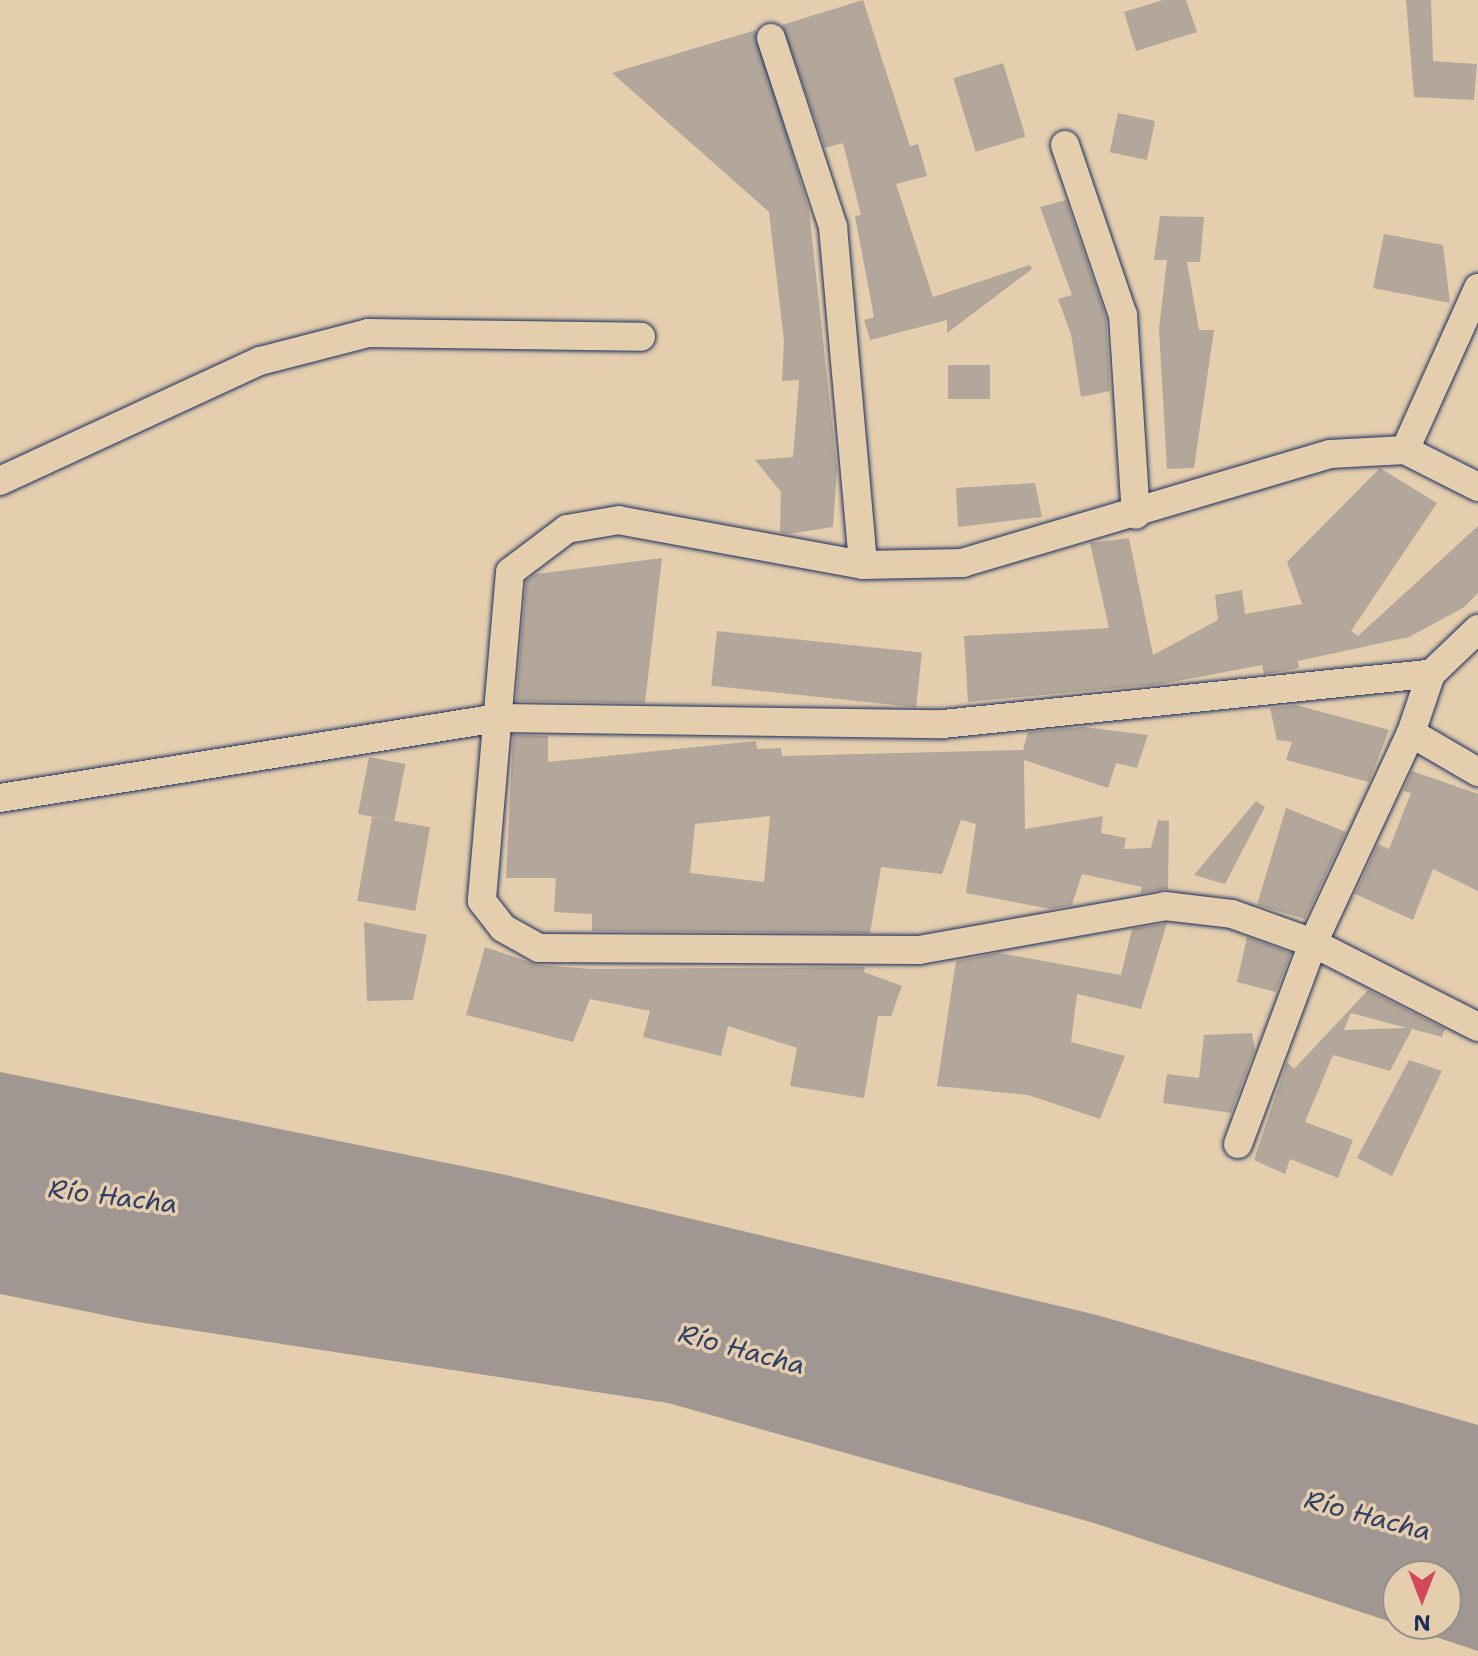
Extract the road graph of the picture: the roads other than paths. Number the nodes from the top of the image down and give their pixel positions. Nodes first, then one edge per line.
1 (771, 38) dead end
2 (1065, 145) dead end
3 (1478, 288) edge
4 (641, 337) dead end
5 (1405, 450) junction
6 (0, 481) edge
7 (1478, 487) edge
8 (1136, 515) junction
9 (863, 565) junction
10 (1478, 629) edge
11 (1431, 674) junction
12 (498, 718) junction
13 (1411, 733) junction
14 (1478, 772) edge
15 (0, 798) edge
16 (1313, 943) junction
17 (1478, 1027) edge
18 (1238, 1144) dead end

1 - 9 street
2 - 8 street
3 - 5 street
4 - 6 street
5 - 7 street
5 - 8 street
8 - 9 street
9 - 12 street
10 - 11 street
11 - 12 street
11 - 13 street
12 - 15 street
12 - 16 street
13 - 14 street
13 - 16 street
16 - 17 street
16 - 18 street

